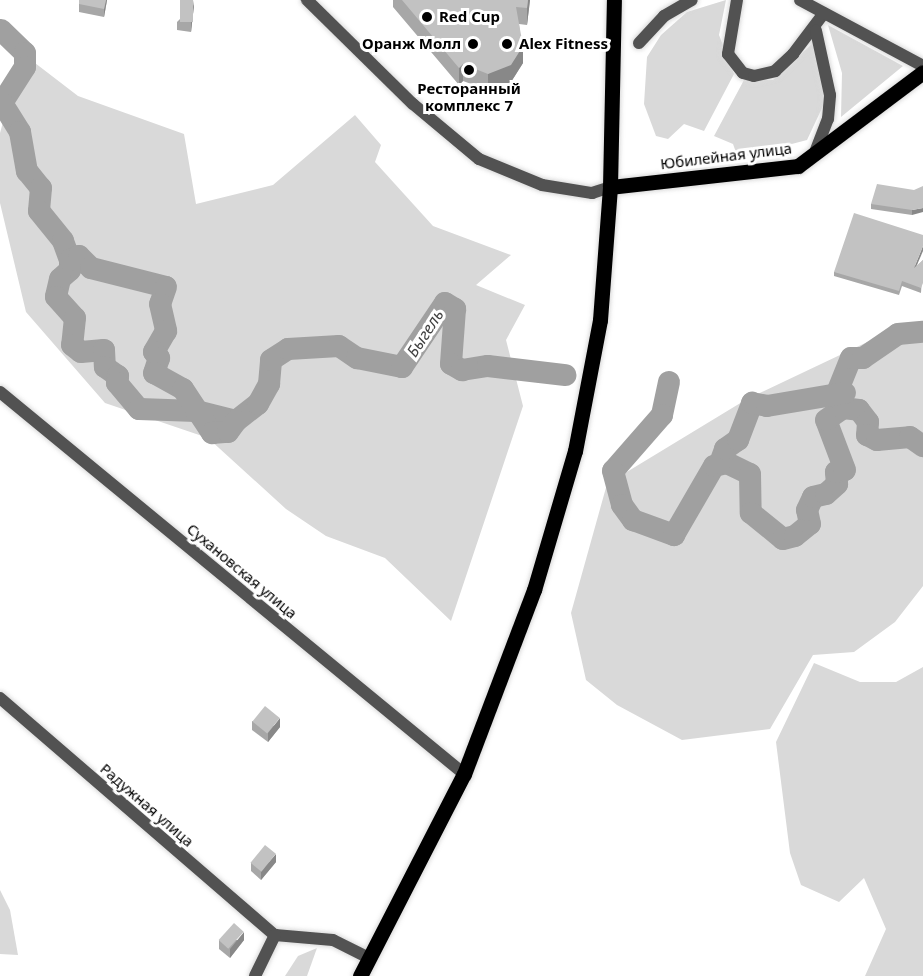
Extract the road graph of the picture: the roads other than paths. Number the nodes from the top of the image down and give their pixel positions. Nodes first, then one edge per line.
1 (307, 0) edge
2 (614, 0) edge
3 (692, 0) edge
4 (737, 0) edge
5 (800, 0) edge
6 (824, 13) junction
7 (816, 31) junction
8 (639, 43) dead end
9 (923, 66) edge
10 (923, 72) edge
11 (812, 160) junction
12 (610, 187) junction
13 (0, 392) edge
14 (0, 698) edge
15 (464, 774) junction
16 (275, 935) junction
17 (369, 958) junction
18 (255, 976) edge
19 (360, 976) edge

1 - 12 street
2 - 12 main road
3 - 8 street
4 - 7 street
5 - 6 street
6 - 7 street
6 - 9 street
7 - 11 street
10 - 11 main road, Юбилейная улица
11 - 12 main road, Юбилейная улица
12 - 15 main road
13 - 15 street, Сухановская улица
14 - 16 street, Радужная улица
15 - 17 main road
16 - 17 street
16 - 18 street
17 - 19 main road

